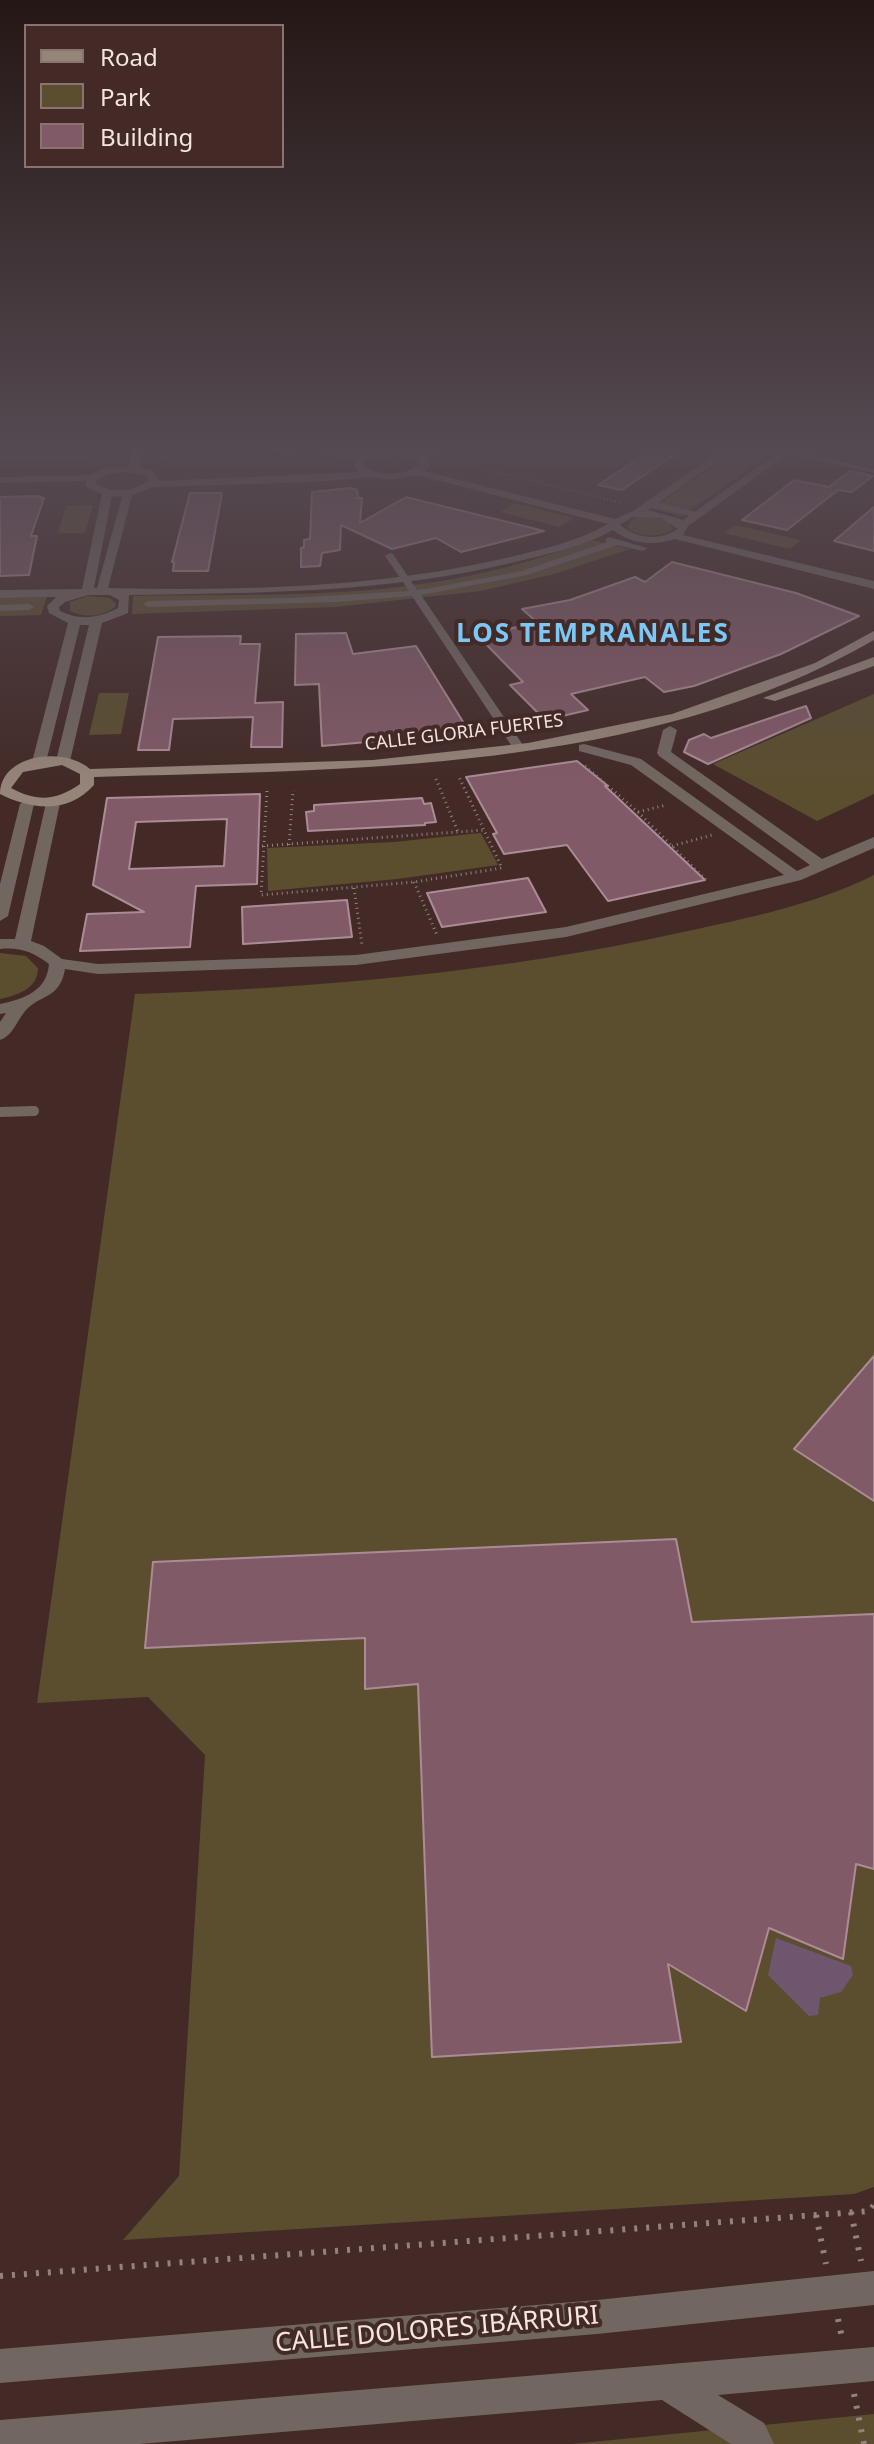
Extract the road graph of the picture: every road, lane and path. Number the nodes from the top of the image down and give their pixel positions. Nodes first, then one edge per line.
1 (89, 561) edge
2 (113, 561) edge
3 (393, 561) edge
4 (507, 561) edge
5 (559, 561) edge
6 (788, 561) edge
7 (813, 561) edge
8 (874, 575) edge
9 (406, 580) junction
10 (874, 585) edge
11 (107, 591) junction
12 (81, 592) junction
13 (413, 592) junction
14 (0, 594) edge
15 (148, 604) dead end
16 (29, 607) dead end
17 (0, 608) edge
18 (75, 621) junction
19 (96, 621) junction
20 (874, 635) edge
21 (874, 661) edge
22 (670, 730) junction
23 (519, 748) junction
24 (576, 750) junction
25 (63, 761) junction
26 (39, 762) junction
27 (459, 777) dead end
28 (87, 779) junction
29 (436, 779) dead end
30 (2, 784) edge
31 (293, 790) dead end
32 (267, 791) dead end
33 (686, 799) junction
34 (53, 803) junction
35 (27, 804) junction
36 (638, 812) junction
37 (485, 830) junction
38 (730, 830) junction
39 (458, 833) junction
40 (874, 842) edge
41 (289, 845) junction
42 (262, 846) junction
43 (672, 846) junction
44 (823, 867) junction
45 (796, 877) junction
46 (414, 882) junction
47 (354, 888) junction
48 (722, 896) junction
49 (0, 916) edge
50 (0, 944) edge
51 (22, 944) junction
52 (443, 948) junction
53 (364, 958) junction
54 (57, 963) junction
55 (98, 969) junction
56 (51, 987) junction
57 (21, 1005) junction
58 (0, 1009) edge
59 (0, 1034) edge
60 (34, 1111) dead end
61 (0, 1112) edge
62 (874, 2205) edge
63 (816, 2215) junction
64 (0, 2276) edge
65 (874, 2288) edge
66 (832, 2292) junction
67 (0, 2366) edge
68 (861, 2366) edge
69 (666, 2382) junction
70 (0, 2438) edge
71 (756, 2444) edge
72 (864, 2444) edge

1 - 12 street
2 - 11 street
3 - 9 street
4 - 9 street
5 - 13 street
6 - 10 street
7 - 8 street
9 - 11 street
9 - 13 street
11 - 12 street
11 - 19 street
12 - 14 street
12 - 18 street
13 - 15 street
13 - 23 street
16 - 17 street
18 - 19 street
18 - 26 street
19 - 25 street
20 - 23 main road, CALLE GLORIA FUERTES
21 - 22 main road, CALLE GLORIA FUERTES
22 - 24 main road, CALLE GLORIA FUERTES
22 - 44 street
23 - 28 main road, CALLE GLORIA FUERTES
24 - 28 main road, CALLE GLORIA FUERTES
24 - 33 street
24 - 36 path
25 - 26 main road
25 - 28 main road
26 - 30 main road
27 - 37 path
28 - 34 main road
29 - 39 path
30 - 35 main road
31 - 41 path
32 - 42 path
33 - 36 path
33 - 38 street
34 - 35 main road
34 - 51 street
35 - 49 street
36 - 43 path
37 - 39 path
37 - 46 path
38 - 43 path
38 - 45 street
39 - 41 path
40 - 44 street
41 - 42 path
42 - 47 path
43 - 48 path
44 - 45 street
45 - 48 street
46 - 47 path
46 - 52 path
47 - 53 path
48 - 52 street
50 - 51 street
51 - 54 street
52 - 53 street
53 - 55 street
54 - 55 street
54 - 56 street
55 - 56 street
56 - 57 street
57 - 58 street
57 - 59 street
60 - 61 lane
62 - 63 path
63 - 64 path
63 - 66 path
65 - 66 street, CALLE DOLORES IBÁRRURI
66 - 67 street, CALLE DOLORES IBÁRRURI
66 - 68 path
68 - 69 street
68 - 72 path
69 - 70 street
69 - 71 street

